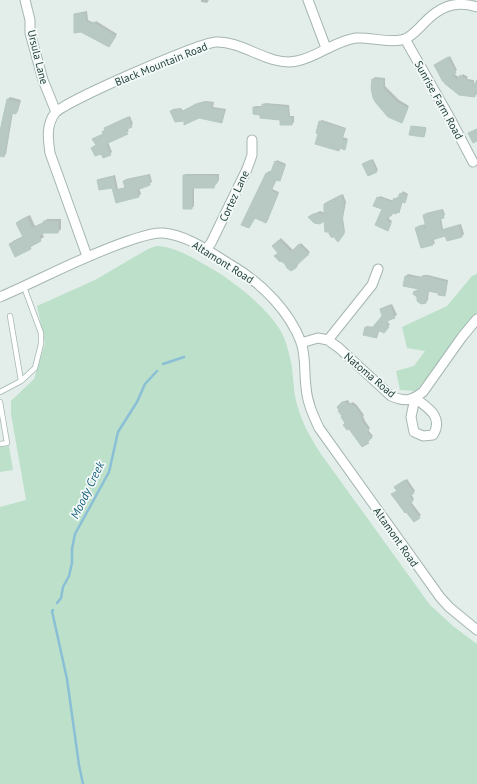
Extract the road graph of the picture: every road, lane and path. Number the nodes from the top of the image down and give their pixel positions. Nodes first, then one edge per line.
1 (25, 0) edge
2 (308, 0) edge
3 (477, 7) edge
4 (405, 39) junction
5 (326, 48) junction
6 (56, 112) junction
7 (252, 140) dead end
8 (473, 162) dead end
9 (206, 250) junction
10 (86, 256) junction
11 (378, 269) dead end
12 (24, 287) junction
13 (0, 297) edge
14 (10, 316) dead end
15 (477, 319) edge
16 (328, 340) junction
17 (301, 343) junction
18 (21, 380) junction
19 (0, 392) edge
20 (0, 402) edge
21 (0, 444) edge
22 (477, 630) edge

1 - 6 street, Ursula Lane
2 - 5 street
3 - 4 street
4 - 5 street, Black Mountain Road
4 - 8 street, Sunrise Farm Road
5 - 6 street, Black Mountain Road
6 - 10 street
7 - 9 street, Cortez Lane
9 - 10 street, Altamont Road
9 - 17 street, Altamont Road
10 - 12 street, Altamont Road
11 - 16 street
12 - 13 street, Altamont Road
12 - 18 lane
14 - 18 lane
15 - 16 street, Natoma Road
16 - 17 street
17 - 22 street, Altamont Road
18 - 19 lane
20 - 21 lane

